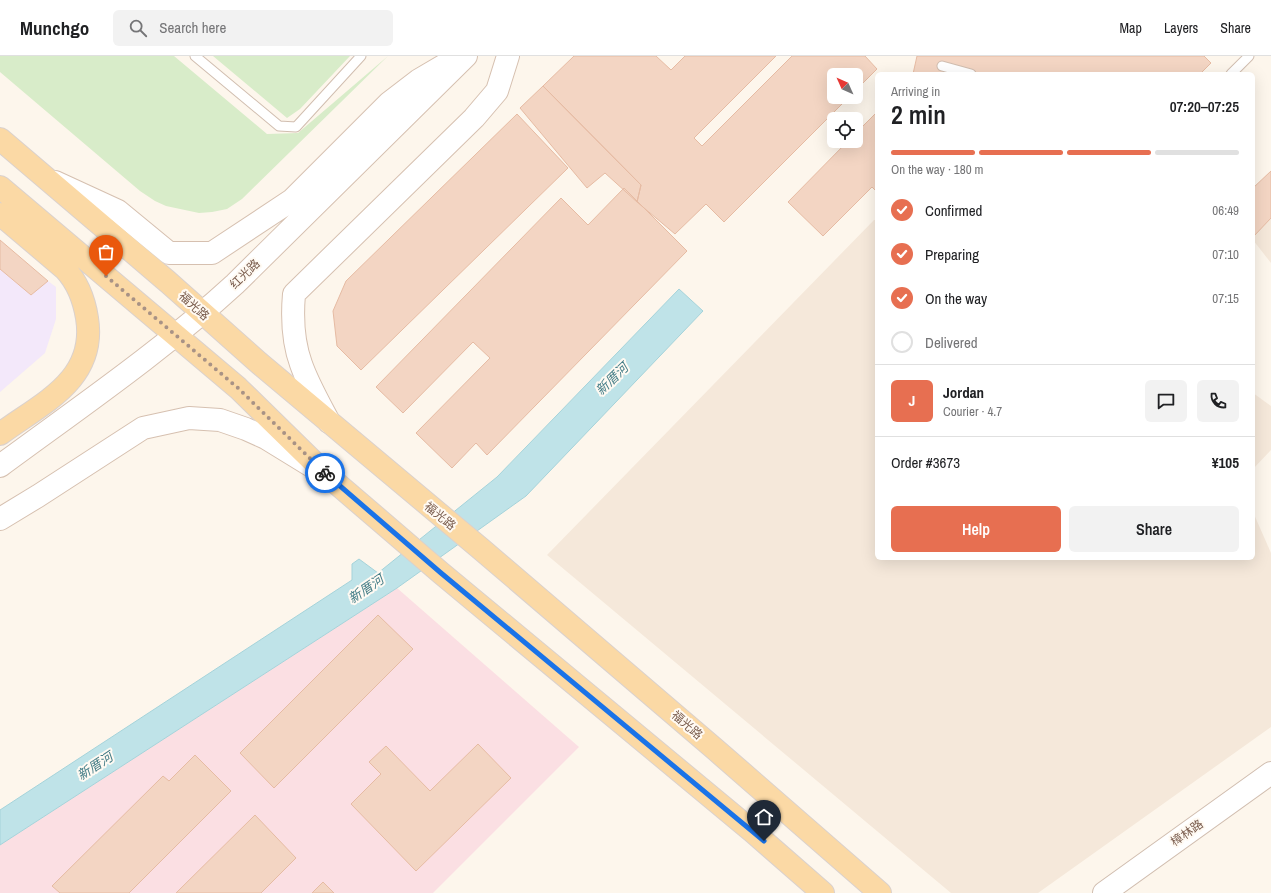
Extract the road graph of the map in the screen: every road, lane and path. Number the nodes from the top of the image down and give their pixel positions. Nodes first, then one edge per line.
1 (195, 56) edge
2 (361, 56) edge
3 (461, 56) edge
4 (466, 56) edge
5 (508, 56) edge
6 (1249, 56) edge
7 (942, 66) dead end
8 (964, 72) edge
9 (1233, 72) edge
10 (0, 139) edge
11 (45, 177) junction
12 (0, 188) edge
13 (0, 214) edge
14 (203, 313) junction
15 (176, 336) junction
16 (329, 422) junction
17 (0, 434) edge
18 (0, 466) edge
19 (328, 476) junction
20 (0, 519) edge
21 (1271, 774) edge
22 (823, 893) edge
23 (880, 893) edge
24 (1104, 893) edge

1 - 2 lane
3 - 11 main road
4 - 14 main road, 红光路
5 - 16 main road
6 - 9 lane
7 - 8 lane
10 - 11 main road, 福光路
11 - 14 main road, 福光路
12 - 15 main road
13 - 17 main road
14 - 15 main road, 红光路
14 - 16 main road, 福光路
15 - 18 main road, 红光路
15 - 19 main road
16 - 23 main road, 福光路
19 - 20 main road
19 - 22 main road
21 - 24 main road, 樟林路

